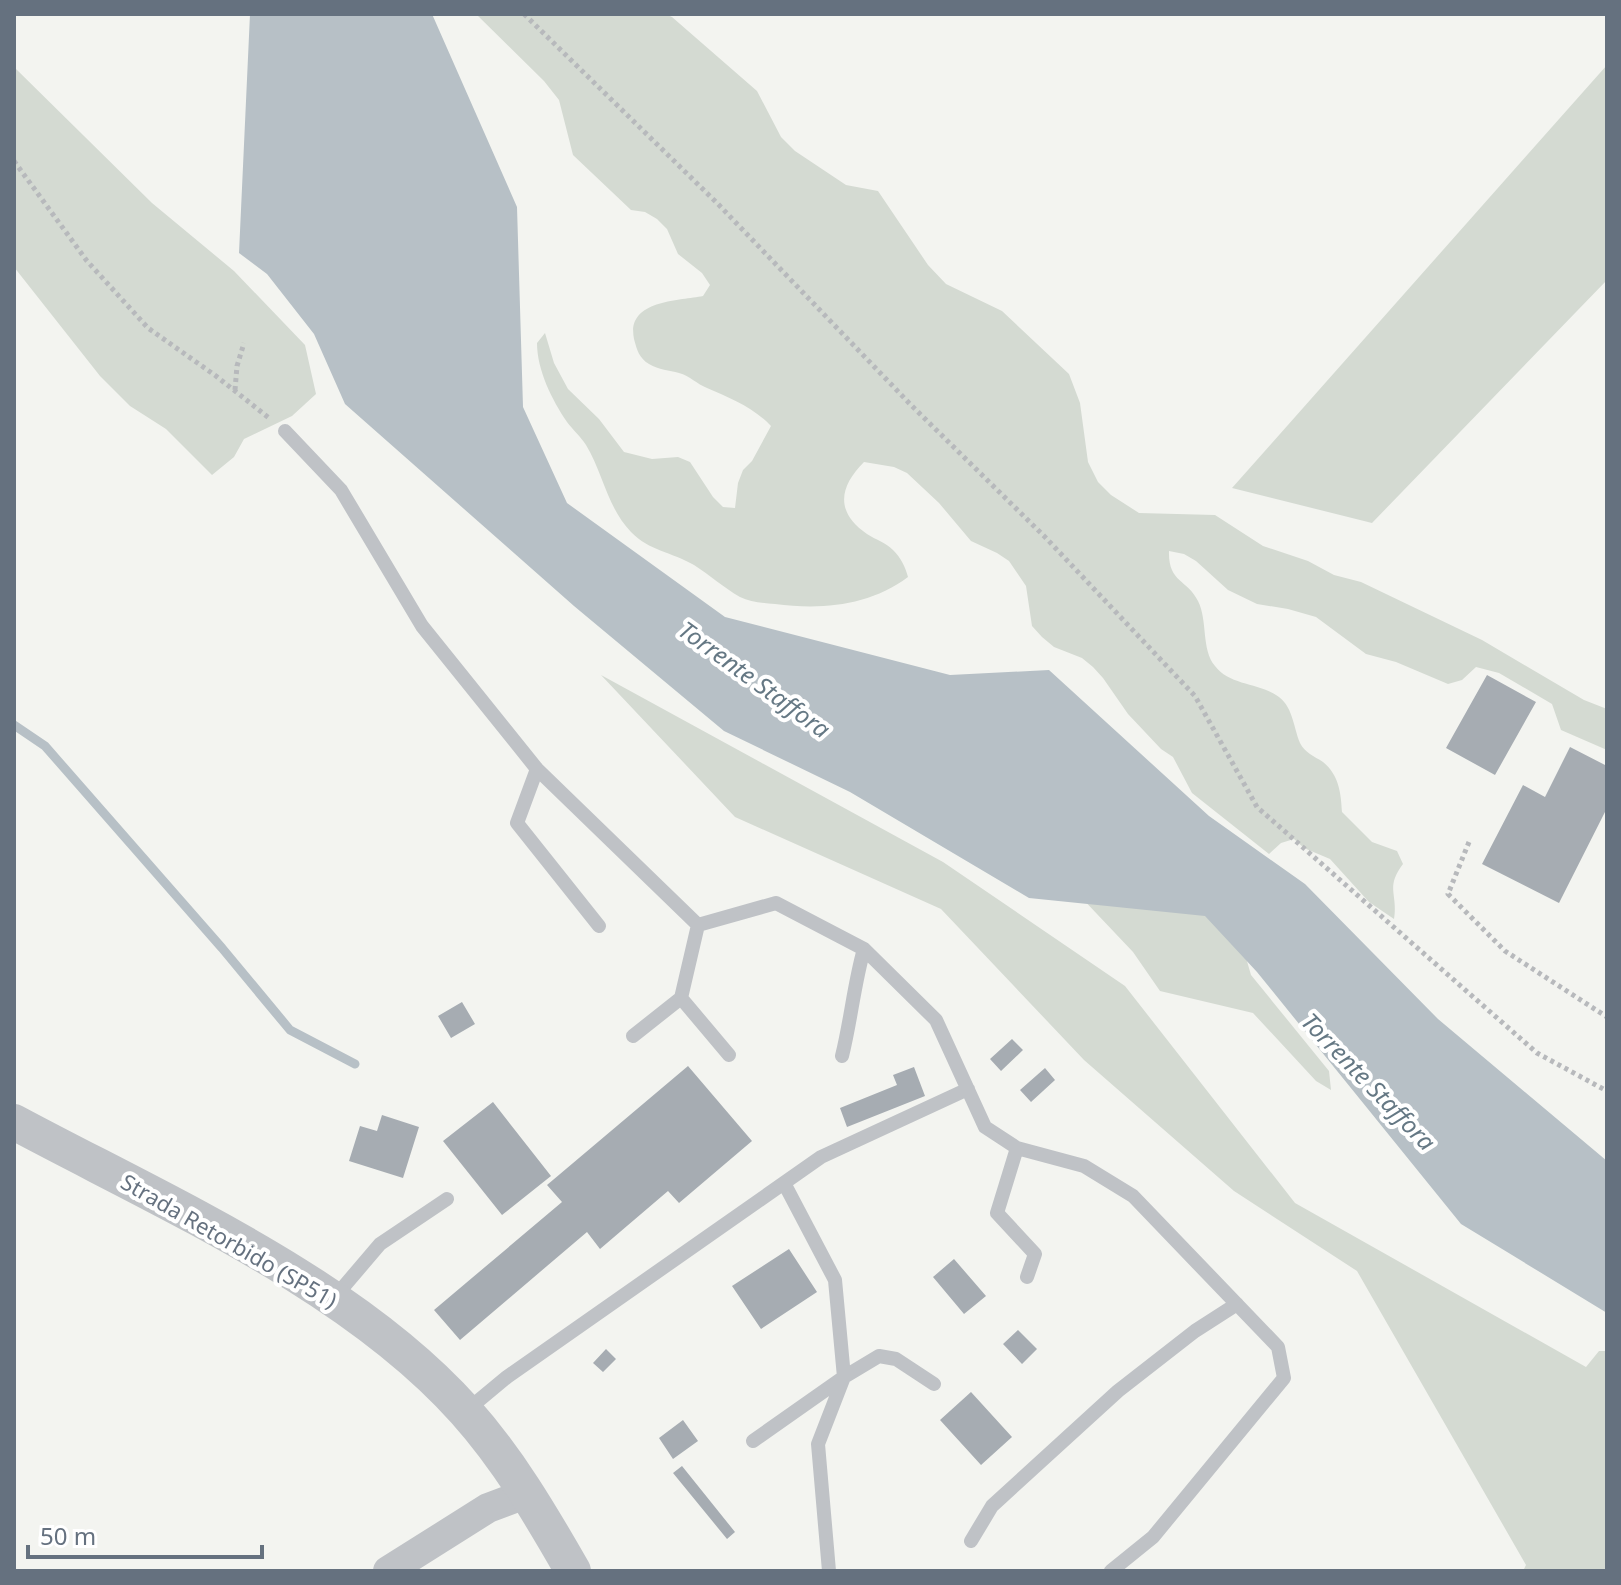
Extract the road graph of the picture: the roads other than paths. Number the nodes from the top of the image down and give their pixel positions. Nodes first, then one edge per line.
1 (285, 431) road end
2 (537, 769) junction
3 (698, 925) junction
4 (599, 926) dead end
5 (864, 949) junction
6 (681, 998) junction
7 (633, 1036) dead end
8 (729, 1055) dead end
9 (842, 1056) dead end
10 (968, 1089) junction
11 (14, 1122) edge
12 (1017, 1148) junction
13 (784, 1183) junction
14 (447, 1199) dead end
15 (1027, 1277) dead end
16 (334, 1299) junction
17 (1237, 1304) junction
18 (844, 1377) junction
19 (934, 1384) dead end
20 (466, 1412) junction
21 (753, 1441) dead end
22 (528, 1493) junction
23 (971, 1541) dead end
24 (388, 1571) edge
25 (573, 1571) edge
26 (829, 1571) edge
27 (1111, 1571) edge

1 - 2 lane
2 - 3 lane
2 - 4 lane
3 - 5 lane
3 - 6 lane
5 - 9 lane
5 - 10 lane
6 - 7 lane
6 - 8 lane
10 - 12 lane
10 - 13 lane
11 - 16 street, Strada Retorbido (SP51)
12 - 15 lane
12 - 17 lane
13 - 18 lane
13 - 20 lane
14 - 16 lane
16 - 20 street, Strada Retorbido (SP51)
17 - 23 lane
17 - 27 lane
18 - 19 lane
18 - 21 lane
18 - 26 lane
20 - 22 street, Strada Retorbido (SP51)
22 - 24 street
22 - 25 street, Strada Retorbido (SP51)

